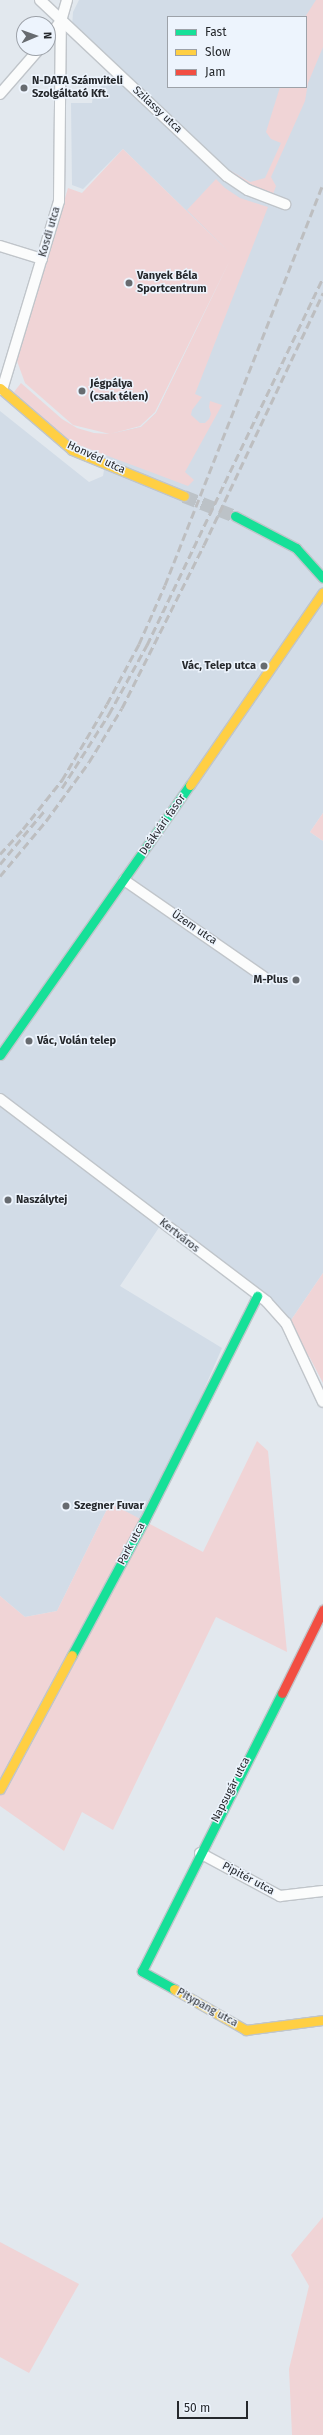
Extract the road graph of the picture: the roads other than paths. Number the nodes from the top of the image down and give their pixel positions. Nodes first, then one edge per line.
1 (40, 0) edge
2 (67, 0) edge
3 (61, 21) junction
4 (56, 28) edge
5 (33, 56) edge
6 (0, 94) edge
7 (285, 204) dead end
8 (0, 246) edge
9 (42, 260) junction
10 (1, 389) edge
11 (184, 496) tunnel mouth
12 (235, 516) tunnel mouth
13 (323, 578) edge
14 (323, 592) edge
15 (124, 880) junction
16 (264, 977) dead end
17 (0, 1056) edge
18 (0, 1099) edge
19 (257, 1296) junction
20 (323, 1402) edge
21 (323, 1610) edge
22 (0, 1789) edge
23 (200, 1853) junction
24 (323, 1891) edge
25 (142, 1972) joint
26 (323, 2020) edge

1 - 3 street, Szilassy utca
2 - 3 street
3 - 4 street
3 - 7 street, Szilassy utca
3 - 9 street, Kosdi utca
5 - 6 street
8 - 9 street
9 - 10 street, Kosdi utca
10 - 11 street, Honvéd utca
12 - 13 street
14 - 15 street, Deákvári fasor
15 - 16 street, Üzem utca
15 - 17 street, Deákvári fasor
18 - 19 street, Kertváros
19 - 20 street, Kertváros
19 - 22 street, Park utca
21 - 23 street, Napsugár utca
23 - 24 street, Pipitér utca
23 - 25 street, Napsugár utca
25 - 26 street, Pitypang utca

